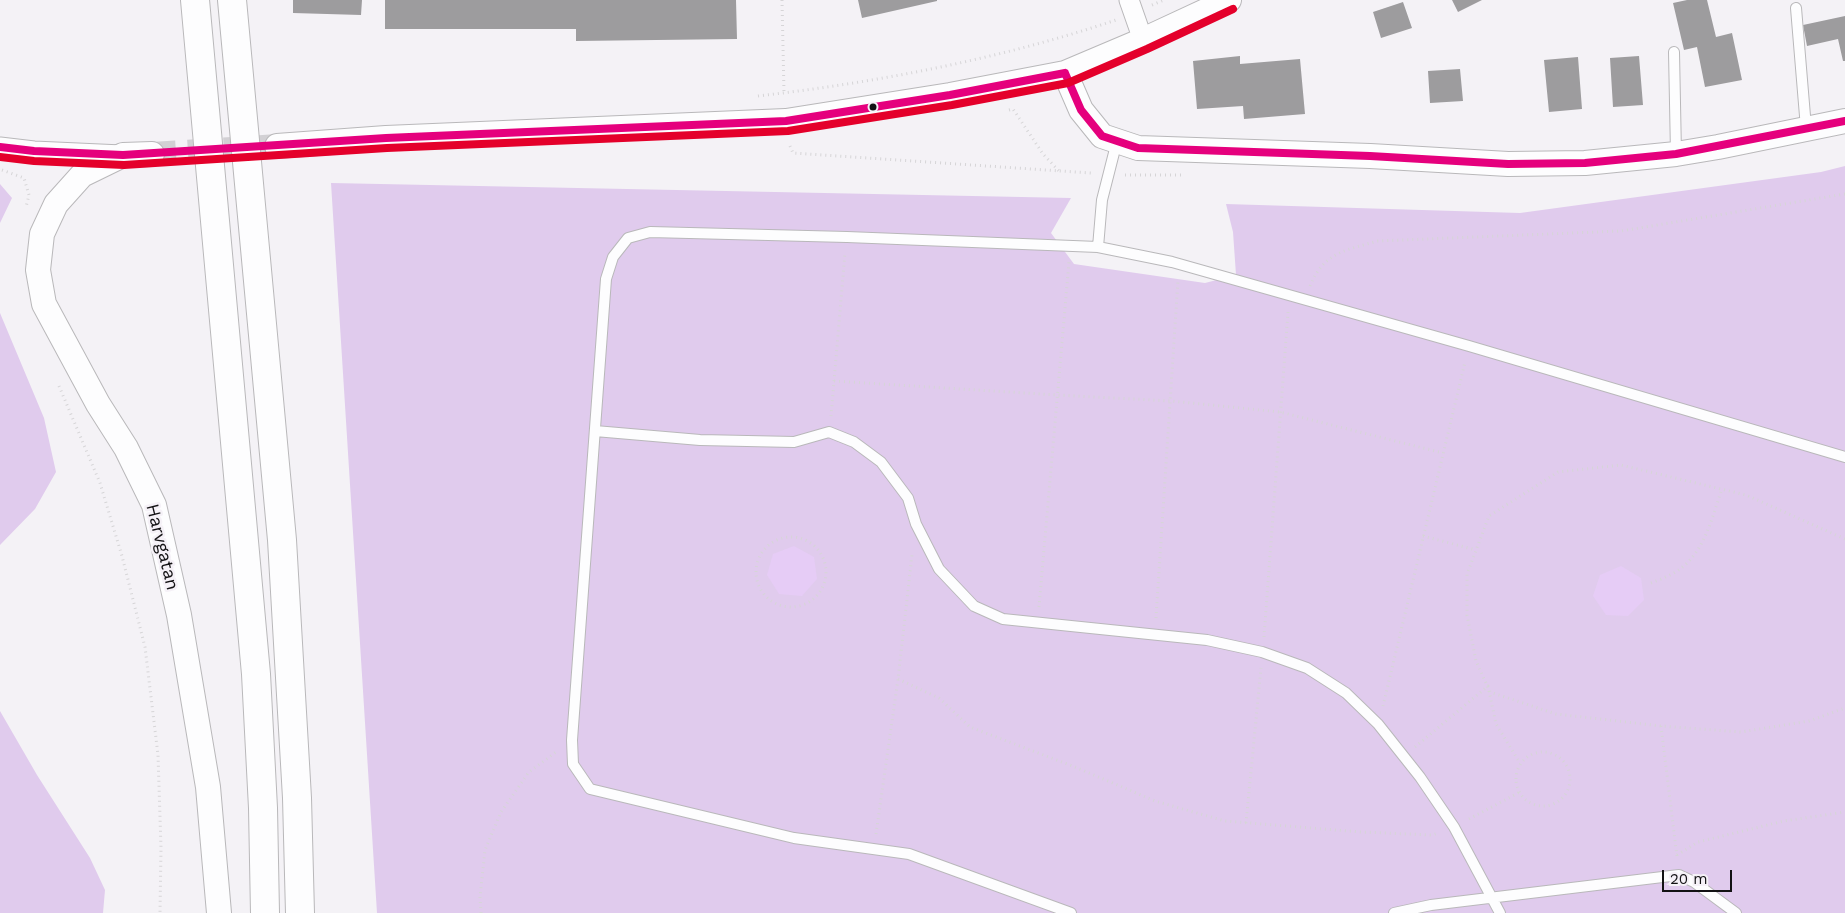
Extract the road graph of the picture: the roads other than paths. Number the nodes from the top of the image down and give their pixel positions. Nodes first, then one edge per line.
1 (195, 0) edge
2 (232, 0) edge
3 (1229, 0) edge
4 (1131, 7) edge
5 (1796, 8) dead end
6 (1143, 40) junction
7 (1674, 52) dead end
8 (1065, 73) junction
9 (1845, 121) edge
10 (1806, 128) junction
11 (1117, 141) junction
12 (277, 146) tunnel mouth
13 (0, 147) edge
14 (152, 154) tunnel mouth
15 (1676, 154) junction
16 (123, 155) junction
17 (1098, 248) junction
18 (595, 431) junction
19 (1845, 457) edge
20 (1493, 898) junction
21 (219, 913) edge
22 (265, 913) edge
23 (300, 913) edge
24 (1071, 913) edge
25 (1394, 913) edge
26 (1500, 913) edge
27 (1736, 913) edge

1 - 22 highway
2 - 23 highway
3 - 6 street
4 - 6 street
5 - 10 lane
6 - 8 street
7 - 15 lane
8 - 11 street
8 - 12 street
9 - 10 street
10 - 15 street
11 - 15 street
11 - 17 lane
13 - 16 street
14 - 16 street
16 - 21 street, Harvgatan
17 - 18 lane
17 - 19 lane
18 - 20 lane
18 - 24 lane
20 - 25 lane
20 - 26 lane
20 - 27 lane

